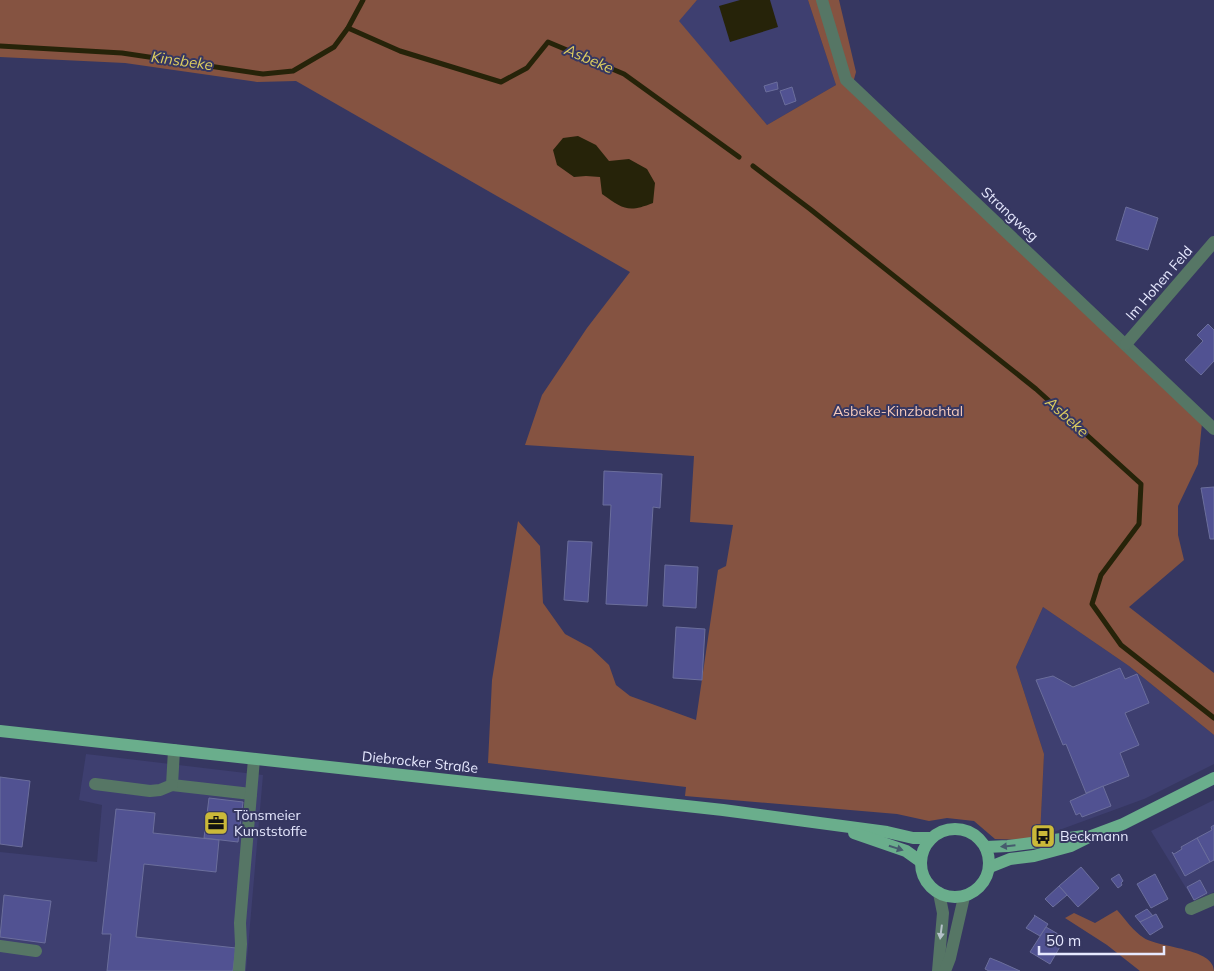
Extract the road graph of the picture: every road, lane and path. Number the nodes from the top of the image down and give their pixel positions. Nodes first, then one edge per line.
1 (822, 0) edge
2 (1214, 242) edge
3 (1126, 344) junction
4 (1214, 429) edge
5 (0, 731) edge
6 (174, 750) junction
7 (254, 759) junction
8 (1214, 778) edge
9 (95, 784) dead end
10 (172, 785) junction
11 (251, 794) junction
12 (837, 826) junction
13 (1091, 836) junction
14 (931, 838) junction
15 (986, 847) junction
16 (920, 861) junction
17 (990, 867) junction
18 (939, 893) junction
19 (964, 896) junction
20 (1214, 899) edge
21 (1191, 910) dead end
22 (0, 946) edge
23 (36, 951) dead end
24 (239, 971) edge
25 (938, 971) edge
26 (945, 971) edge

1 - 3 street, Strangweg
2 - 3 street, Im Hohen Feld
3 - 4 street, Strangweg
5 - 6 main road, Diebrocker Straße
6 - 7 main road, Diebrocker Straße
6 - 10 street
7 - 11 street
7 - 12 main road, Diebrocker Straße
8 - 13 main road
9 - 10 street
10 - 11 street
11 - 24 street
12 - 14 main road, Diebrocker Straße
12 -> 16 main road, Diebrocker Straße
13 -> 15 main road
13 - 17 main road
14 - 15 main road
14 - 16 main road
15 - 17 main road
16 - 18 main road
17 - 19 main road
18 - 19 main road
18 -> 25 street
19 - 26 street
20 - 21 street
22 - 23 street

